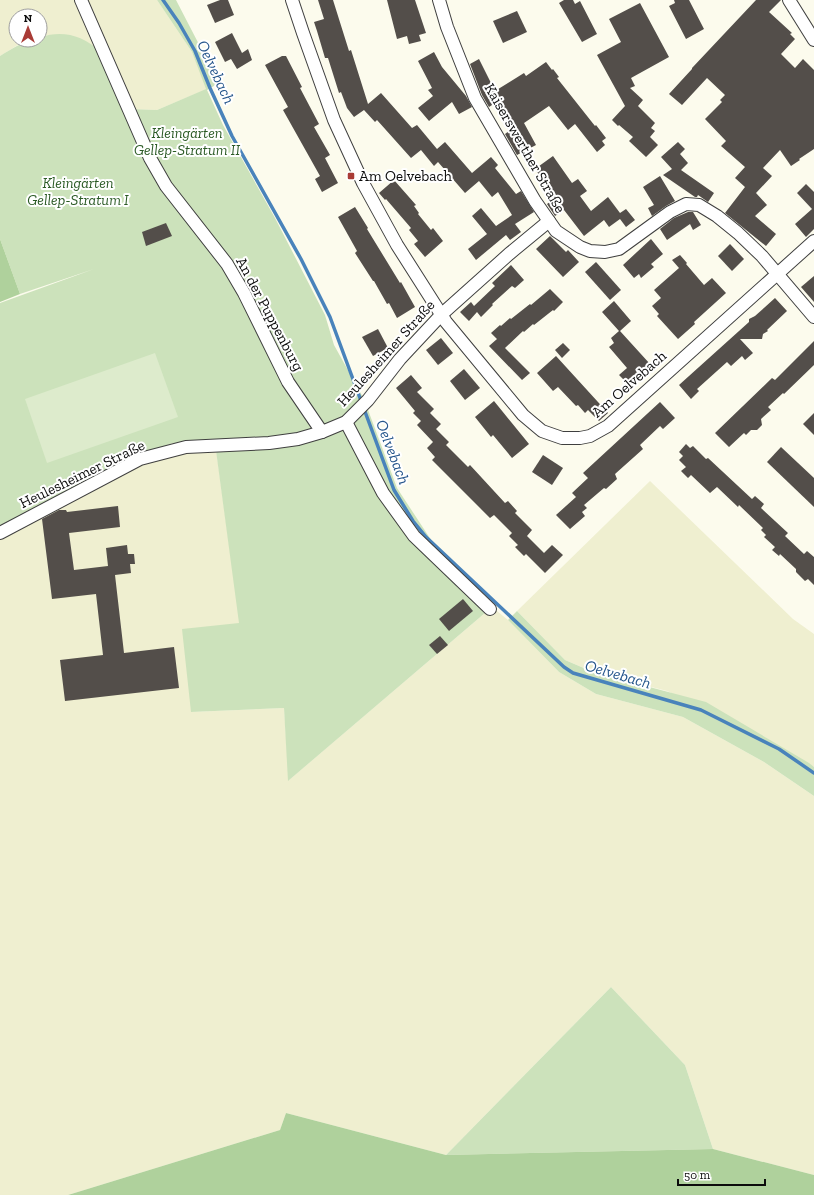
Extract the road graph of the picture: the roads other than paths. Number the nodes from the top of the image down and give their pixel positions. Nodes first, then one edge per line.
1 (81, 0) edge
2 (292, 0) edge
3 (439, 0) edge
4 (789, 0) edge
5 (814, 40) edge
6 (549, 221) junction
7 (814, 241) edge
8 (777, 274) junction
9 (442, 314) junction
10 (814, 318) edge
11 (346, 422) junction
12 (322, 432) junction
13 (0, 533) edge
14 (490, 610) dead end

1 - 12 street, An der Puppenburg
2 - 9 street, Am Oelvebach
3 - 6 street, Kaiserswerther Straße
4 - 5 street
6 - 8 street, Kaiserswerther Straße
6 - 9 street, Heulesheimer Straße
7 - 8 street, Am Oelvebach
8 - 9 street, Am Oelvebach
8 - 10 street, Kaiserswerther Straße
9 - 11 street, Heulesheimer Straße
11 - 12 street, Heulesheimer Straße
11 - 14 street
12 - 13 street, Heulesheimer Straße

